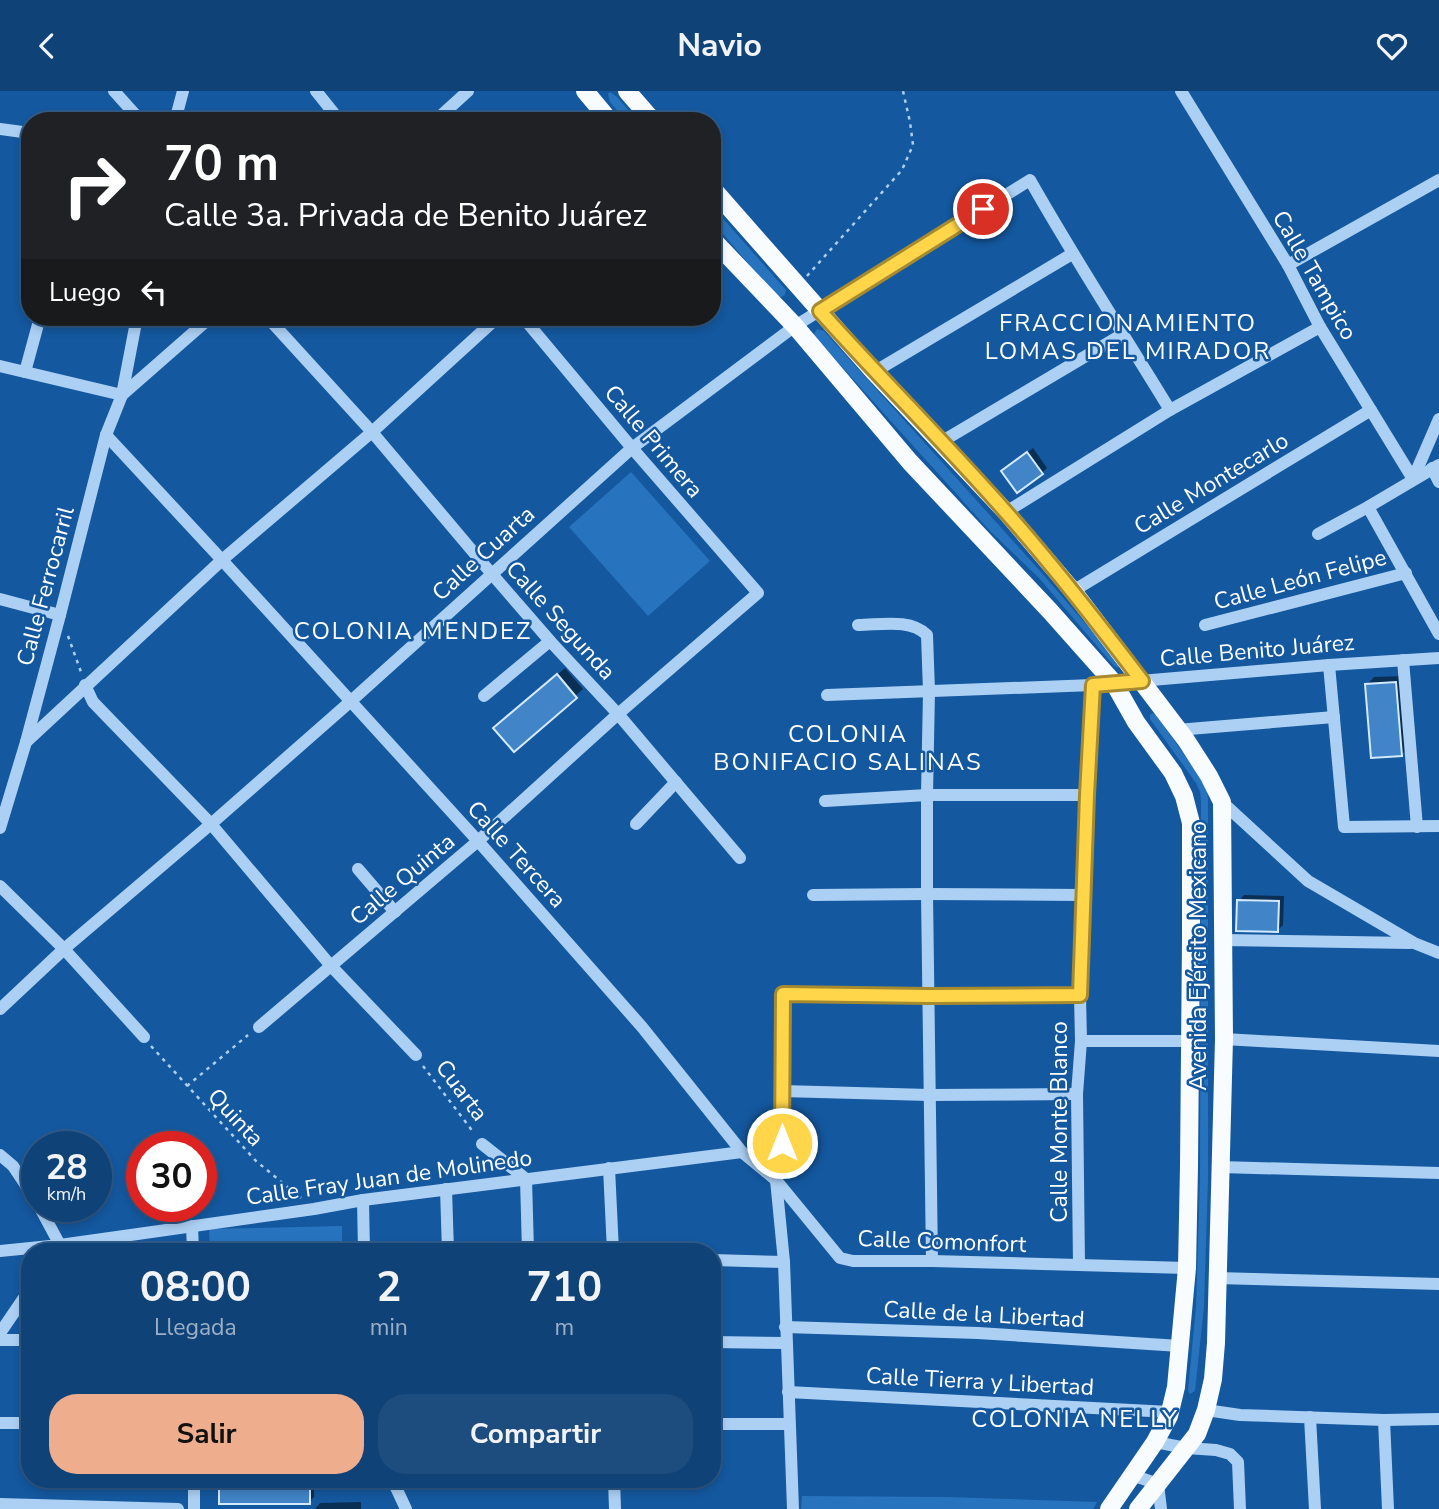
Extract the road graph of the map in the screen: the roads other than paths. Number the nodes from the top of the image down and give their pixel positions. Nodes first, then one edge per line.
1 (114, 91) edge
2 (183, 91) edge
3 (316, 91) edge
4 (468, 91) edge
5 (585, 91) edge
6 (627, 91) edge
7 (1181, 91) edge
8 (133, 112) edge
9 (177, 112) edge
10 (333, 112) edge
11 (445, 112) edge
12 (602, 112) edge
13 (645, 112) edge
14 (0, 129) edge
15 (21, 132) edge
16 (1439, 180) edge
17 (721, 198) edge
18 (721, 248) edge
19 (1072, 254) junction
20 (1288, 265) junction
21 (820, 311) junction
22 (38, 326) edge
23 (135, 326) edge
24 (201, 326) edge
25 (275, 326) edge
26 (488, 326) edge
27 (533, 326) edge
28 (795, 326) junction
29 (1320, 327) junction
30 (1123, 334) junction
31 (0, 366) edge
32 (25, 372) junction
33 (874, 372) junction
34 (122, 395) junction
35 (1170, 410) junction
36 (1371, 410) junction
37 (1439, 419) edge
38 (372, 432) junction
39 (106, 435) junction
40 (941, 442) junction
41 (632, 448) junction
42 (1436, 467) edge
43 (1413, 479) junction
44 (1439, 482) edge
45 (1368, 507) junction
46 (1006, 512) junction
47 (1318, 534) dead end
48 (222, 560) junction
49 (491, 573) junction
50 (1406, 573) junction
51 (1073, 591) junction
52 (758, 593) joint
53 (0, 599) edge
54 (60, 615) junction
55 (858, 625) dead end
56 (1205, 625) dead end
57 (1439, 634) edge
58 (550, 641) junction
59 (1439, 658) edge
60 (1403, 660) junction
61 (1329, 665) junction
62 (1142, 681) junction
63 (1114, 683) junction
64 (85, 685) junction
65 (1093, 685) junction
66 (929, 691) junction
67 (827, 695) dead end
68 (485, 696) dead end
69 (351, 701) junction
70 (618, 714) junction
71 (1334, 717) junction
72 (1177, 730) junction
73 (26, 742) junction
74 (676, 782) junction
75 (927, 795) junction
76 (1087, 795) junction
77 (825, 801) dead end
78 (1222, 803) junction
79 (211, 824) junction
80 (636, 824) dead end
81 (1439, 826) edge
82 (1417, 827) junction
83 (0, 828) edge
84 (478, 841) junction
85 (740, 857) dead end
86 (358, 869) dead end
87 (0, 886) edge
88 (927, 894) junction
89 (813, 895) dead end
90 (1083, 895) junction
91 (395, 912) junction
92 (1224, 940) junction
93 (1414, 943) junction
94 (64, 949) junction
95 (1439, 953) edge
96 (331, 966) junction
97 (1080, 995) junction
98 (929, 996) junction
99 (0, 1010) edge
100 (259, 1027) road end
101 (144, 1037) road end
102 (1224, 1039) junction
103 (1081, 1041) junction
104 (1190, 1041) junction
105 (1439, 1051) edge
106 (416, 1055) road end
107 (782, 1091) junction
108 (929, 1094) junction
109 (1077, 1094) junction
110 (482, 1144) road end
111 (742, 1151) junction
112 (0, 1155) edge
113 (1220, 1167) junction
114 (610, 1168) junction
115 (1439, 1173) edge
116 (21, 1178) edge
117 (527, 1179) junction
118 (776, 1180) junction
119 (446, 1189) junction
120 (363, 1200) junction
121 (46, 1222) edge
122 (192, 1226) junction
123 (55, 1243) edge
124 (88, 1243) edge
125 (193, 1243) edge
126 (364, 1243) edge
127 (448, 1243) edge
128 (528, 1243) edge
129 (613, 1243) edge
130 (21, 1250) edge
131 (0, 1251) edge
132 (721, 1259) edge
133 (932, 1261) junction
134 (784, 1262) junction
135 (1079, 1265) junction
136 (1186, 1268) junction
137 (1217, 1278) junction
138 (1439, 1285) edge
139 (21, 1302) edge
140 (785, 1327) junction
141 (0, 1333) edge
142 (0, 1340) edge
143 (21, 1340) edge
144 (721, 1342) edge
145 (786, 1343) junction
146 (1180, 1346) junction
147 (788, 1392) junction
148 (1206, 1410) junction
149 (1170, 1412) junction
150 (1310, 1417) junction
151 (1439, 1419) edge
152 (1384, 1420) junction
153 (0, 1423) edge
154 (21, 1423) edge
155 (721, 1424) edge
156 (789, 1424) junction
157 (1155, 1442) junction
158 (1186, 1448) junction
159 (1132, 1475) junction
160 (1158, 1484) junction
161 (194, 1488) edge
162 (396, 1488) edge
163 (614, 1488) edge
164 (0, 1504) edge
165 (106, 1508) edge
166 (178, 1509) edge
167 (194, 1509) edge
168 (406, 1509) edge
169 (614, 1509) edge
170 (793, 1509) edge
171 (1109, 1509) edge
172 (1138, 1509) edge
173 (1161, 1509) edge
174 (1240, 1509) edge
175 (1315, 1509) edge
176 (1388, 1509) edge

1 - 8 street
2 - 9 street
3 - 10 street
4 - 11 street
5 - 12 main road
6 - 13 main road
7 - 20 street, Calle Tampico
14 - 15 street
16 - 20 street
17 - 21 main road, Avenida Ejército Mexicano
18 - 28 main road, Avenida Ejército Mexicano
19 - 21 street, Calle Cuarta
19 - 30 street
19 - 33 street
20 - 29 street, Calle Tampico
21 - 28 street, Calle Cuarta
21 - 33 main road, Avenida Ejército Mexicano
22 - 32 street
23 - 34 street
24 - 34 street
25 - 38 street, Calle Segunda
26 - 38 street
27 - 41 street, Calle Primera
28 - 41 street, Calle Cuarta
28 - 63 main road, Avenida Ejército Mexicano
29 - 35 street
29 - 36 street, Calle Tampico
30 - 35 street
30 - 40 street
31 - 32 street
32 - 34 street
33 - 40 main road, Avenida Ejército Mexicano
34 - 39 street, Calle Ferrocarril
35 - 46 street
36 - 43 street, Calle Tampico
36 - 51 street, Calle Montecarlo
37 - 43 street
38 - 48 street
38 - 49 street, Calle Segunda
39 - 48 street, Calle Tercera
39 - 54 street, Calle Ferrocarril
40 - 46 main road, Avenida Ejército Mexicano
41 - 49 street, Calle Cuarta
41 - 52 street, Calle Primera
42 - 43 street
42 - 44 street
43 - 45 street
45 - 47 street
45 - 50 street
46 - 51 main road, Avenida Ejército Mexicano
48 - 64 street
48 - 69 street, Calle Tercera
49 - 58 street, Calle Segunda
49 - 69 street, Calle Cuarta
50 - 56 street, Calle León Felipe
50 - 57 street
51 - 62 main road, Avenida Ejército Mexicano
52 - 70 street, Calle Quinta
53 - 54 street
54 - 73 street, Calle Ferrocarril
55 - 66 street
58 - 68 street
58 - 70 street, Calle Segunda
59 - 60 street, Calle Benito Juárez
60 - 61 street, Calle Benito Juárez
60 - 82 street
61 - 62 street, Calle Benito Juárez
61 - 71 street
62 - 63 street, Calle Benito Juárez
62 - 72 main road, Avenida Ejército Mexicano
63 - 65 street, Calle Benito Juárez
63 - 104 main road, Avenida Ejército Mexicano
64 - 73 street
64 - 79 street
65 - 66 street, Calle Benito Juárez
65 - 76 street, Calle Monte Blanco
66 - 67 street, Calle Benito Juárez
66 - 75 street
69 - 79 street, Calle Cuarta
69 - 84 street, Calle Tercera
70 - 74 street, Calle Segunda
70 - 84 street, Calle Quinta
71 - 72 street
71 - 82 street
72 - 78 main road, Avenida Ejército Mexicano
73 - 83 street, Calle Ferrocarril
74 - 80 street
74 - 85 street, Calle Segunda
75 - 76 street
75 - 77 street
75 - 88 street
76 - 90 street, Calle Monte Blanco
78 - 92 main road, Avenida Ejército Mexicano
78 - 93 street
79 - 94 street, Calle Cuarta
79 - 96 street
81 - 82 street
84 - 91 street, Calle Quinta
84 - 111 street, Calle Tercera
86 - 91 street
87 - 94 street
88 - 89 street
88 - 90 street
88 - 98 street
90 - 97 street, Calle Monte Blanco
91 - 96 street, Calle Quinta
92 - 93 street
92 - 102 main road, Avenida Ejército Mexicano
93 - 95 street
94 - 99 street, Calle Cuarta
94 - 101 street
96 - 100 street, Calle Quinta
96 - 106 street
97 - 98 street
97 - 103 street, Calle Monte Blanco
98 - 107 street
98 - 108 street
102 - 105 street
102 - 113 main road, Avenida Ejército Mexicano
103 - 104 street
103 - 109 street, Calle Monte Blanco
104 - 136 main road, Avenida Ejército Mexicano
107 - 108 street
107 - 118 street
108 - 109 street
108 - 133 street
109 - 135 street, Calle Monte Blanco
110 - 117 street
111 - 114 street, Calle Fray Juan de Molinedo
111 - 118 street, Calle Tercera
112 - 116 street
113 - 115 street
113 - 137 main road, Avenida Ejército Mexicano
114 - 117 street, Calle Fray Juan de Molinedo
114 - 129 street
117 - 119 street, Calle Fray Juan de Molinedo
117 - 128 street
118 - 133 street, Calle Comonfort
118 - 134 street
119 - 120 street, Calle Fray Juan de Molinedo
119 - 127 street
120 - 122 street, Calle Fray Juan de Molinedo
120 - 126 street
121 - 123 street
122 - 124 street, Calle Fray Juan de Molinedo
122 - 125 street
130 - 131 street, Calle Fray Juan de Molinedo
132 - 134 street
133 - 135 street, Calle Comonfort
134 - 140 street
135 - 136 street, Calle Comonfort
136 - 146 main road, Avenida Ejército Mexicano
137 - 138 street
137 - 148 main road, Avenida Ejército Mexicano
139 - 141 street
140 - 145 street
140 - 146 street, Calle de la Libertad
142 - 143 street
144 - 145 street
145 - 147 street
146 - 149 main road, Avenida Ejército Mexicano
147 - 149 street, Calle Tierra y Libertad
147 - 156 street
148 - 150 street
148 - 158 main road, Avenida Ejército Mexicano
149 - 157 main road, Avenida Ejército Mexicano
150 - 152 street
150 - 175 street
151 - 152 street
152 - 176 street
153 - 154 street
155 - 156 street
156 - 170 street
157 - 158 street
157 - 159 main road, Avenida Ejército Mexicano
158 - 160 main road, Avenida Ejército Mexicano
158 - 174 street
159 - 160 street
159 - 171 main road, Avenida Ejército Mexicano
160 - 172 main road, Avenida Ejército Mexicano
160 - 173 street
161 - 167 street
162 - 168 street
163 - 169 street
164 - 165 street
165 - 166 street

